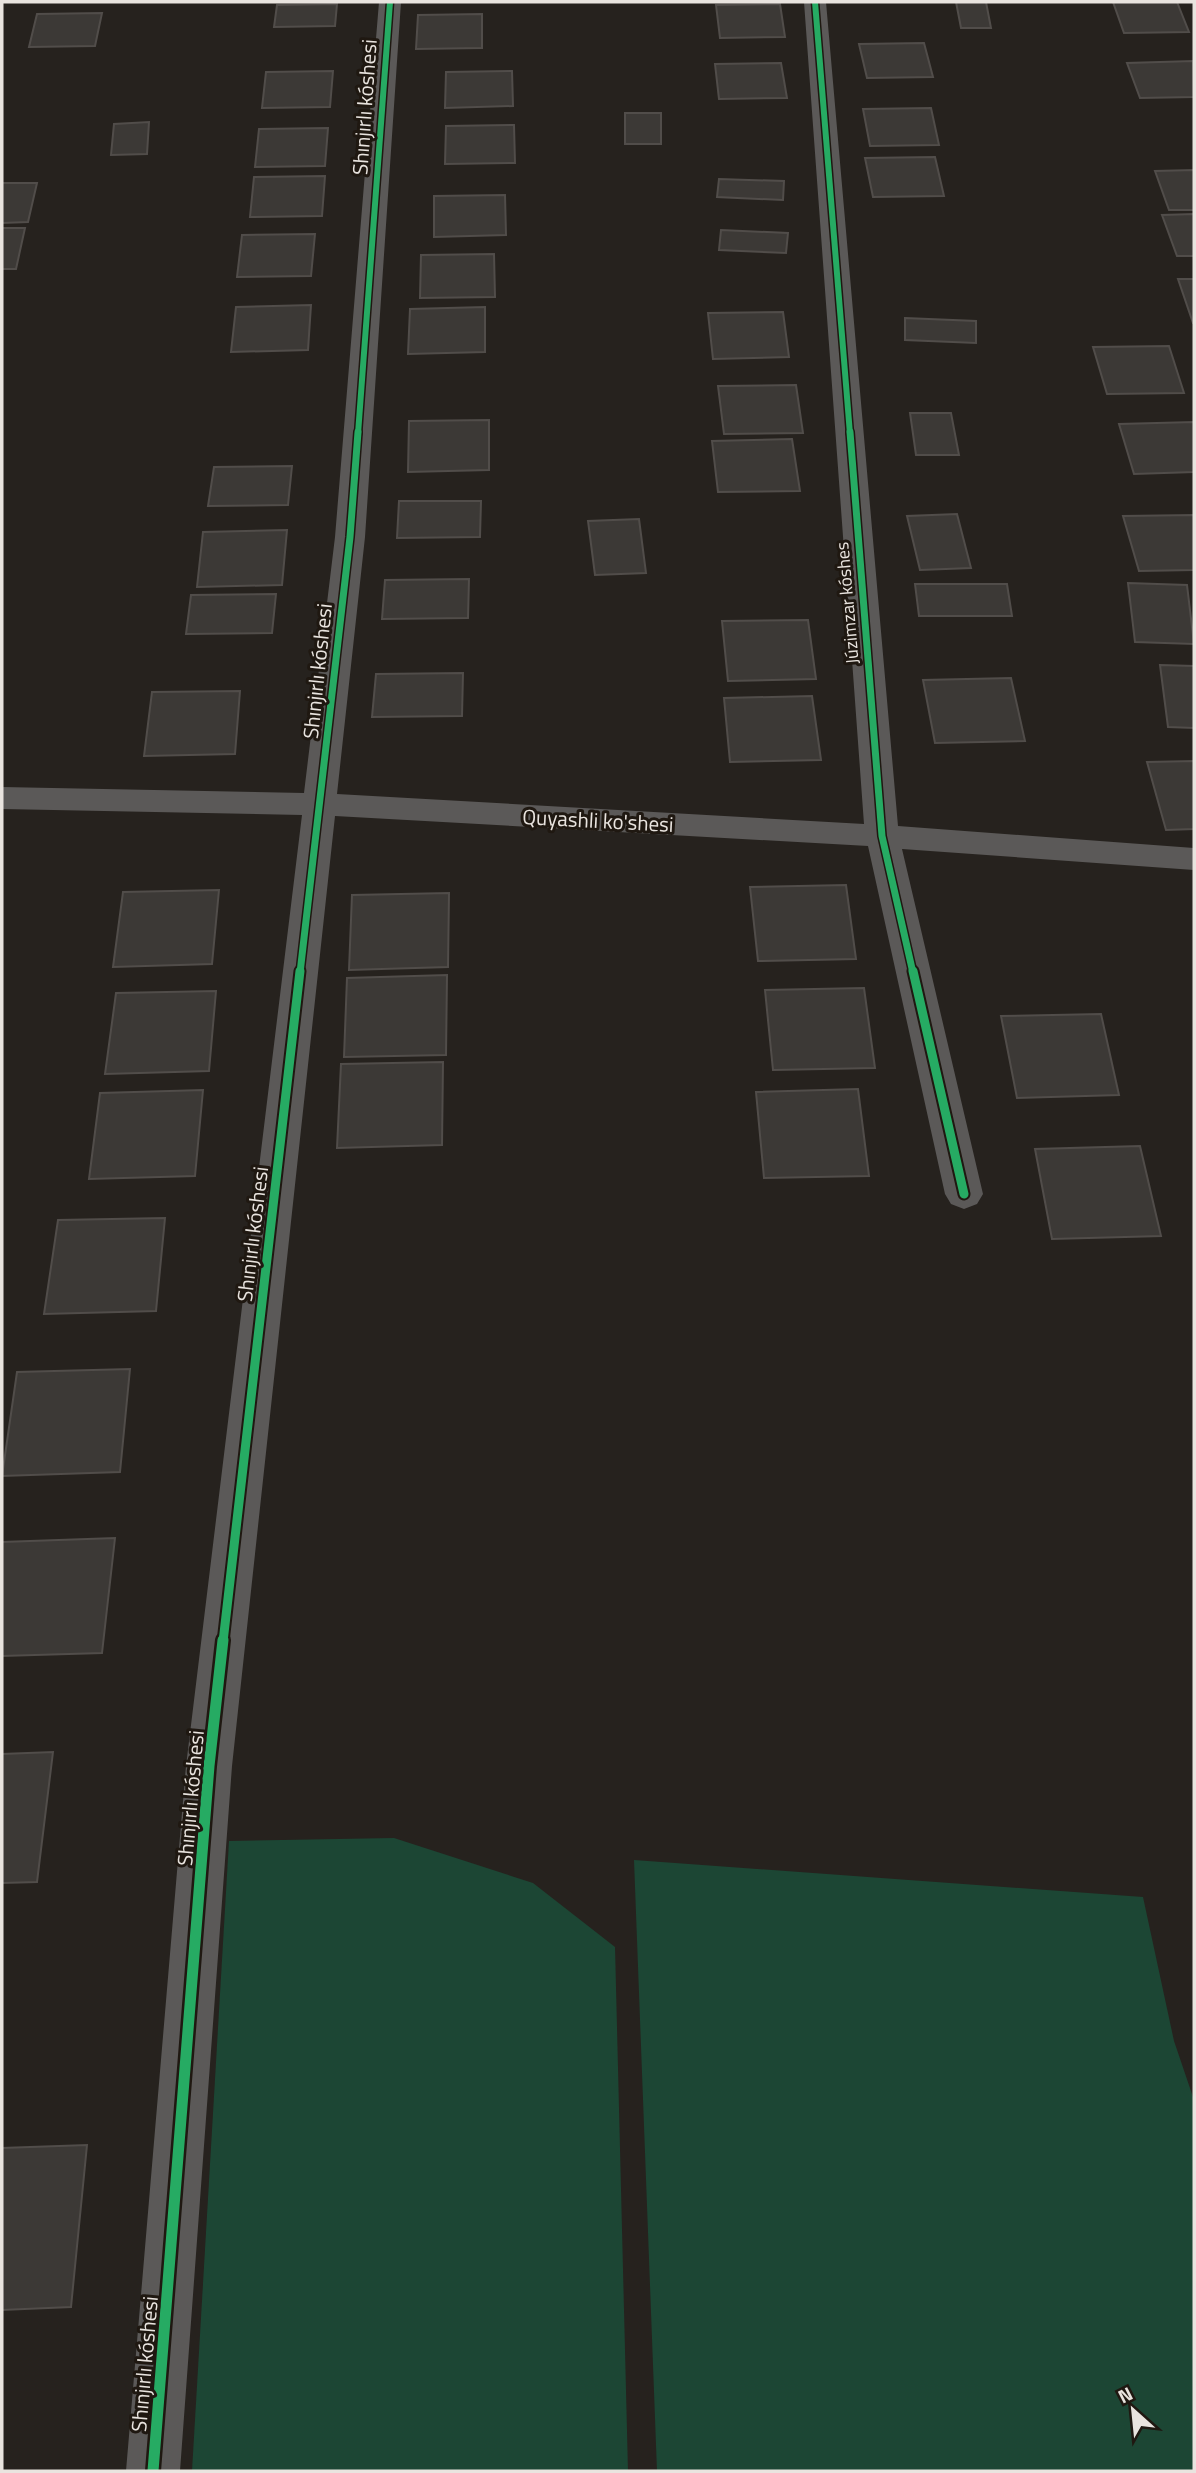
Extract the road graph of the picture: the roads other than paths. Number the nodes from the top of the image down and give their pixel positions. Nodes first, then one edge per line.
1 (390, 2) edge
2 (815, 2) edge
3 (2, 797) edge
4 (319, 804) junction
5 (881, 836) junction
6 (1194, 859) edge
7 (964, 1194) dead end
8 (153, 2471) edge

1 - 4 street, Shınjırlı kóshesi
2 - 5 street, Júzimzar kóshes
3 - 4 street, Quyashli ko'shesi
4 - 5 street, Quyashli ko'shesi
4 - 8 street, Shınjırlı kóshesi
5 - 6 street, Quyashli ko'shesi
5 - 7 street, Júzimzar kóshes

